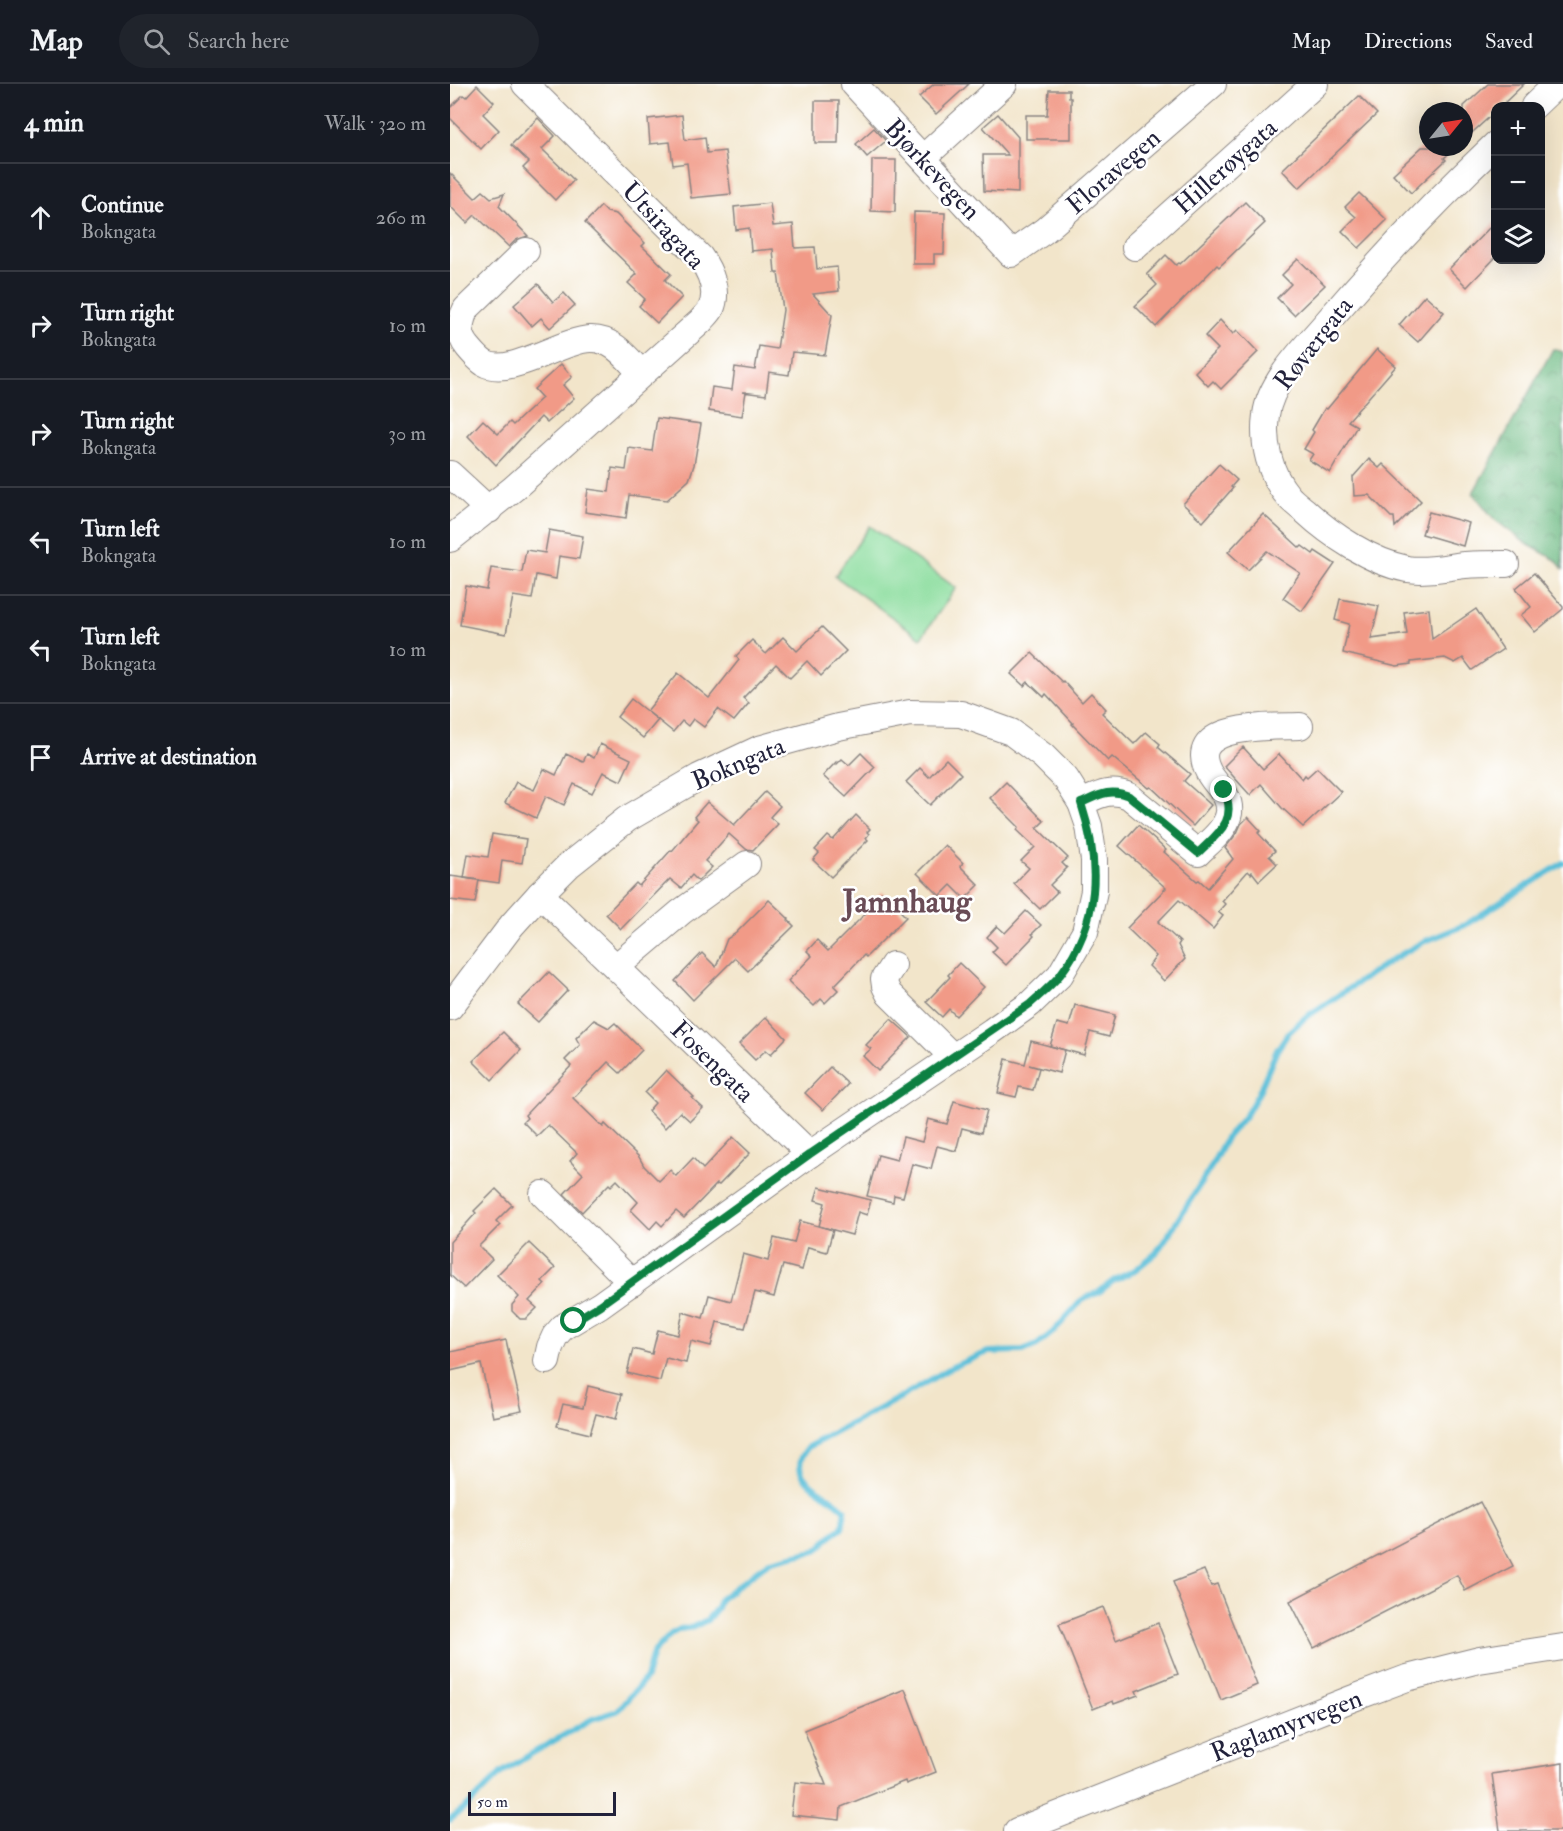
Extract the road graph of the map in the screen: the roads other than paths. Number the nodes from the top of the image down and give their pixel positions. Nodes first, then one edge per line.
1 (525, 84) edge
2 (854, 84) edge
3 (1004, 84) edge
4 (1213, 84) edge
5 (1315, 84) edge
6 (1557, 84) edge
7 (1538, 102) edge
8 (1491, 149) edge
9 (923, 158) junction
10 (1135, 247) dead end
11 (526, 251) dead end
12 (1011, 254) joint
13 (641, 373) junction
14 (450, 474) edge
15 (489, 510) junction
16 (450, 539) edge
17 (1506, 564) dead end
18 (1300, 726) dead end
19 (1081, 803) junction
20 (747, 864) dead end
21 (540, 894) junction
22 (893, 965) dead end
23 (616, 967) junction
24 (450, 1007) edge
25 (953, 1058) junction
26 (810, 1154) junction
27 (543, 1194) dead end
28 (632, 1282) junction
29 (548, 1361) dead end
30 (1563, 1647) edge
31 (1017, 1831) edge

1 - 13 street, Utsiragata
2 - 9 street, Bjørkevegen
3 - 9 street
4 - 12 street, Floravegen
5 - 10 street, Hillerøygata
6 - 7 street
8 - 17 street, Røværgata
9 - 12 street, Bjørkevegen
11 - 13 street
13 - 15 street, Utsiragata
14 - 15 street
15 - 16 street, Utsiragata
18 - 19 street
19 - 21 street, Bokngata
19 - 25 street, Bokngata
20 - 23 street
21 - 23 street, Fosengata
21 - 24 street, Bokngata
22 - 25 street
23 - 26 street, Fosengata
25 - 26 street, Bokngata
26 - 28 street, Bokngata
27 - 28 street
28 - 29 street, Bokngata
30 - 31 street, Raglamyrvegen

